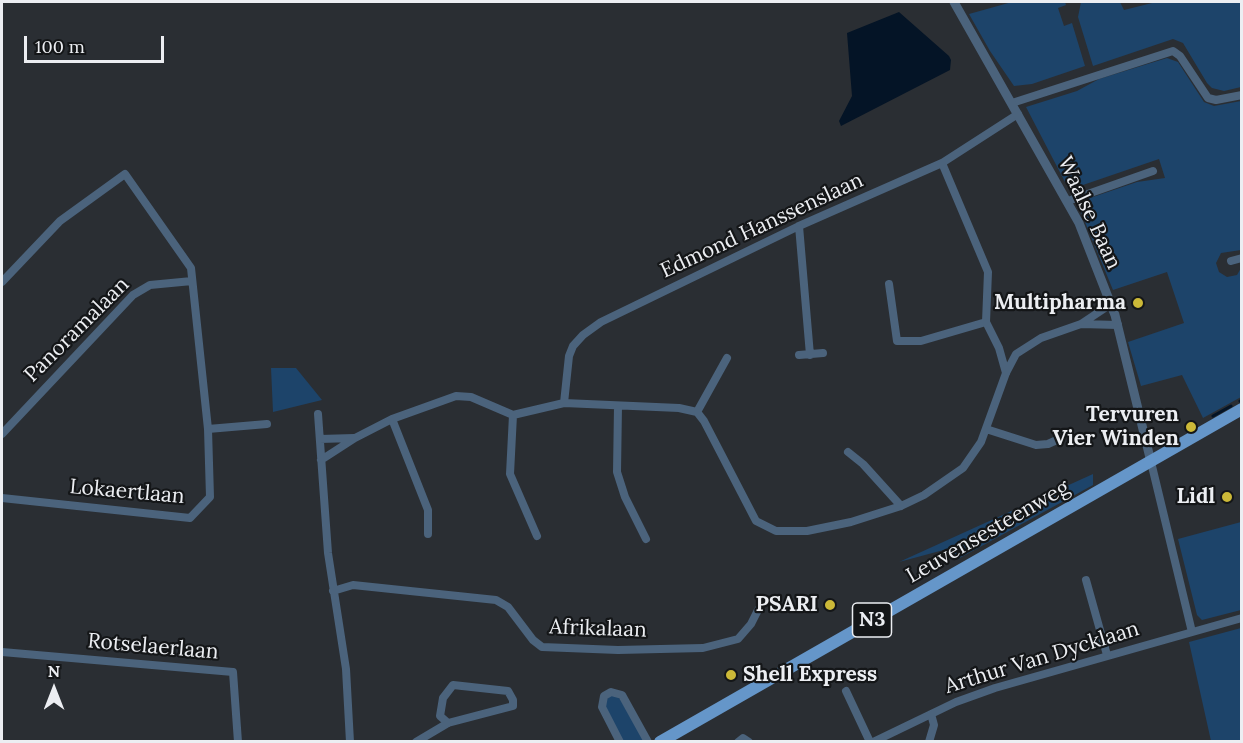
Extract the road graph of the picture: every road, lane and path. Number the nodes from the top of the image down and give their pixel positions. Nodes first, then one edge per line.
1 (954, 2) edge
2 (1242, 95) edge
3 (1012, 103) junction
4 (1018, 114) junction
5 (942, 164) junction
6 (1153, 171) dead end
7 (1068, 201) junction
8 (799, 226) junction
9 (1242, 258) edge
10 (1231, 261) dead end
11 (192, 281) junction
12 (2, 282) edge
13 (889, 284) dead end
14 (1111, 304) junction
15 (986, 322) junction
16 (1081, 324) junction
17 (1118, 326) junction
18 (999, 348) junction
19 (823, 353) dead end
20 (1016, 354) junction
21 (810, 355) junction
22 (799, 356) dead end
23 (727, 358) dead end
24 (1006, 373) junction
25 (564, 403) junction
26 (618, 406) junction
27 (1242, 409) edge
28 (697, 412) junction
29 (318, 414) dead end
30 (513, 415) junction
31 (392, 419) junction
32 (267, 424) dead end
33 (208, 429) junction
34 (986, 429) junction
35 (2, 434) edge
36 (355, 438) junction
37 (320, 440) junction
38 (1059, 440) dead end
39 (848, 452) dead end
40 (321, 460) junction
41 (1151, 462) junction
42 (2, 498) edge
43 (901, 506) junction
44 (428, 534) dead end
45 (537, 536) dead end
46 (646, 539) dead end
47 (1086, 580) dead end
48 (333, 591) junction
49 (758, 610) dead end
50 (1242, 618) edge
51 (1192, 632) junction
52 (2, 652) edge
53 (1107, 655) junction
54 (846, 691) dead end
55 (931, 714) junction
56 (448, 723) junction
57 (238, 741) edge
58 (350, 741) edge
59 (416, 741) edge
60 (620, 741) edge
61 (648, 741) edge
62 (660, 741) edge
63 (738, 741) edge
64 (749, 741) edge
65 (872, 741) edge
66 (929, 741) edge

1 - 3 street, Waalse Baan
2 - 3 street
3 - 4 street, Waalse Baan
4 - 5 street, Edmond Hanssenslaan
4 - 7 street, Waalse Baan
5 - 8 street, Edmond Hanssenslaan
5 - 15 street
6 - 7 street
7 - 14 street, Waalse Baan
8 - 21 street
8 - 25 street, Edmond Hanssenslaan
9 - 10 street
11 - 12 street, Lokaertlaan
11 - 33 street, Lokaertlaan
11 - 35 street, Panoramalaan
13 - 15 street
14 - 16 street
14 - 17 street, Waalse Baan
15 - 18 street
16 - 17 street
16 - 20 street
17 - 41 street, Waalse Baan
18 - 20 street
18 - 24 street
19 - 21 street
20 - 24 street
21 - 22 street
23 - 28 street
24 - 34 street
25 - 26 street
25 - 30 street
26 - 28 street
26 - 46 street
27 - 41 main road, Leuvensesteenweg / N3
28 - 43 street
29 - 37 street
30 - 31 street
30 - 45 street
31 - 36 street
31 - 44 street
32 - 33 street
33 - 42 street, Lokaertlaan
34 - 38 street
34 - 43 street
36 - 37 street
36 - 40 street
37 - 40 street
39 - 43 street
40 - 48 street
41 - 51 street, Waalse Baan
41 - 62 main road, Leuvensesteenweg / N3
47 - 53 street
48 - 49 street, Afrikalaan
48 - 58 street
50 - 51 street, Arthur Van Dycklaan
51 - 53 street, Arthur Van Dycklaan
52 - 57 street, Rotselaerlaan
53 - 55 street, Arthur Van Dycklaan
54 - 65 street
55 - 65 street, Arthur Van Dycklaan
55 - 66 street
56 - 56 street
56 - 59 street
60 - 61 street
63 - 64 street

